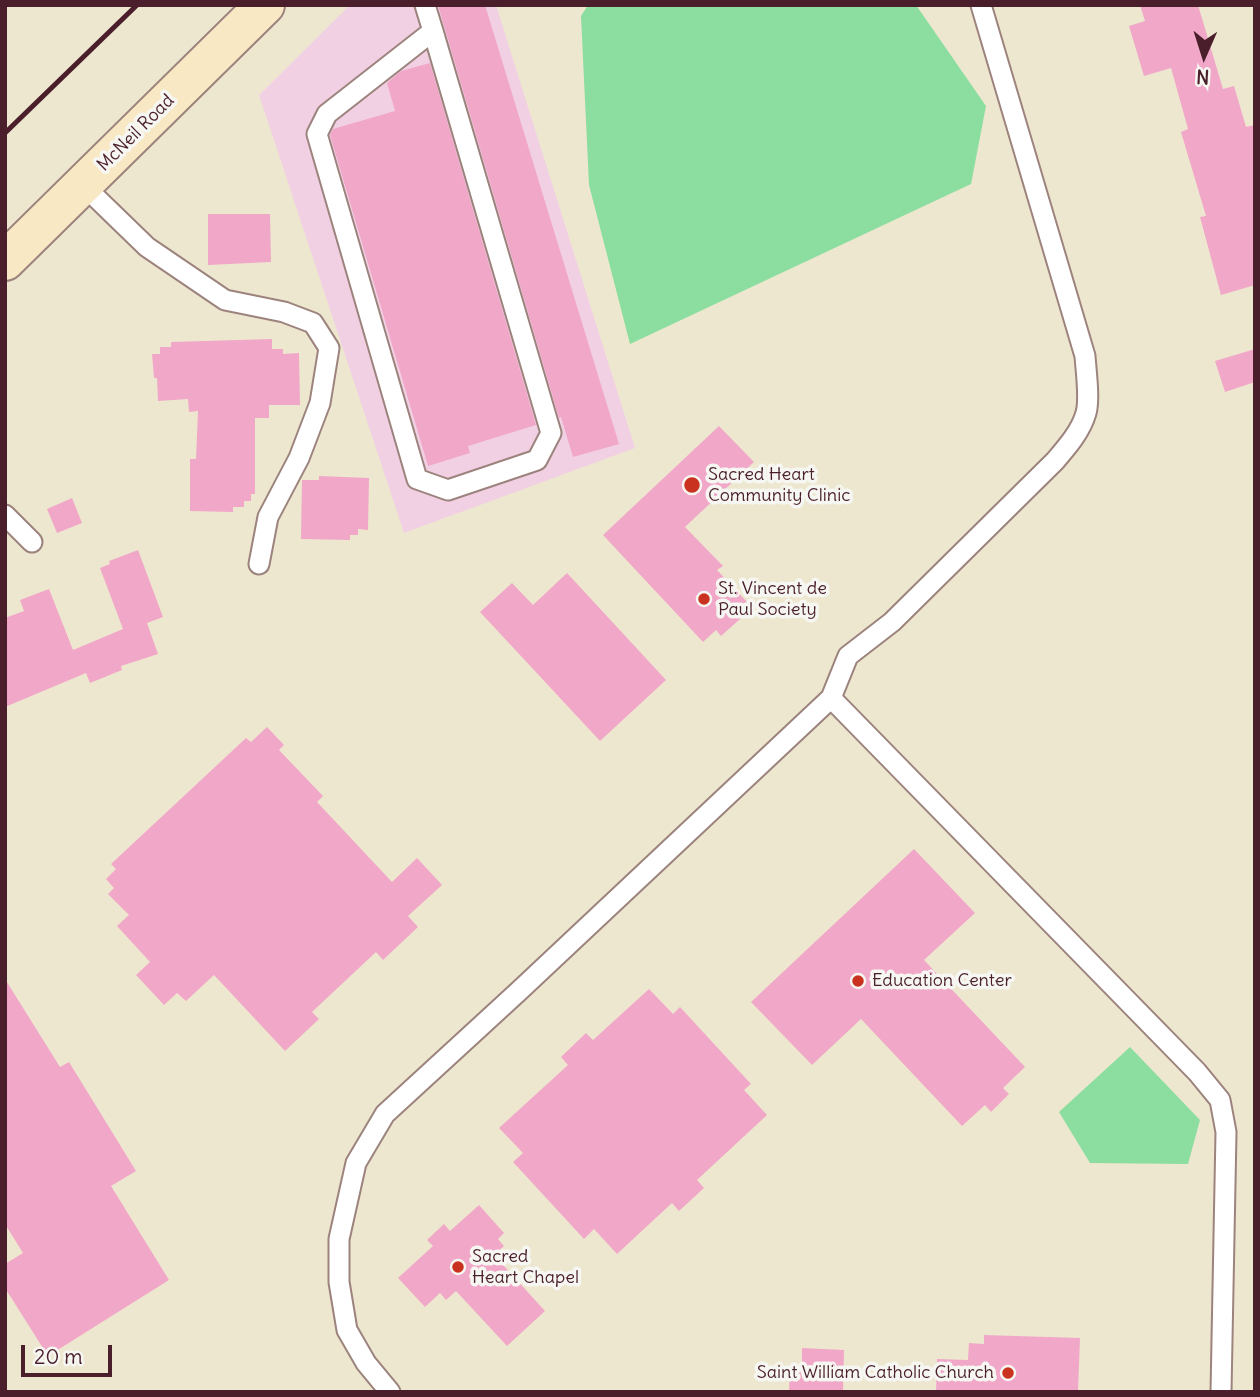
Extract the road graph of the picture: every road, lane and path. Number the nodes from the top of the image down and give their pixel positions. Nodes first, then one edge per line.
1 (265, 5) edge
2 (425, 5) edge
3 (981, 5) edge
4 (432, 31) junction
5 (83, 185) junction
6 (5, 261) edge
7 (5, 515) edge
8 (32, 542) dead end
9 (259, 564) dead end
10 (831, 698) junction
11 (390, 1392) edge
12 (1221, 1392) edge

1 - 5 main road, McNeil Road
2 - 4 lane
3 - 10 lane
4 - 4 lane
5 - 6 main road, McNeil Road
5 - 9 lane
7 - 8 lane
10 - 11 lane
10 - 12 lane

